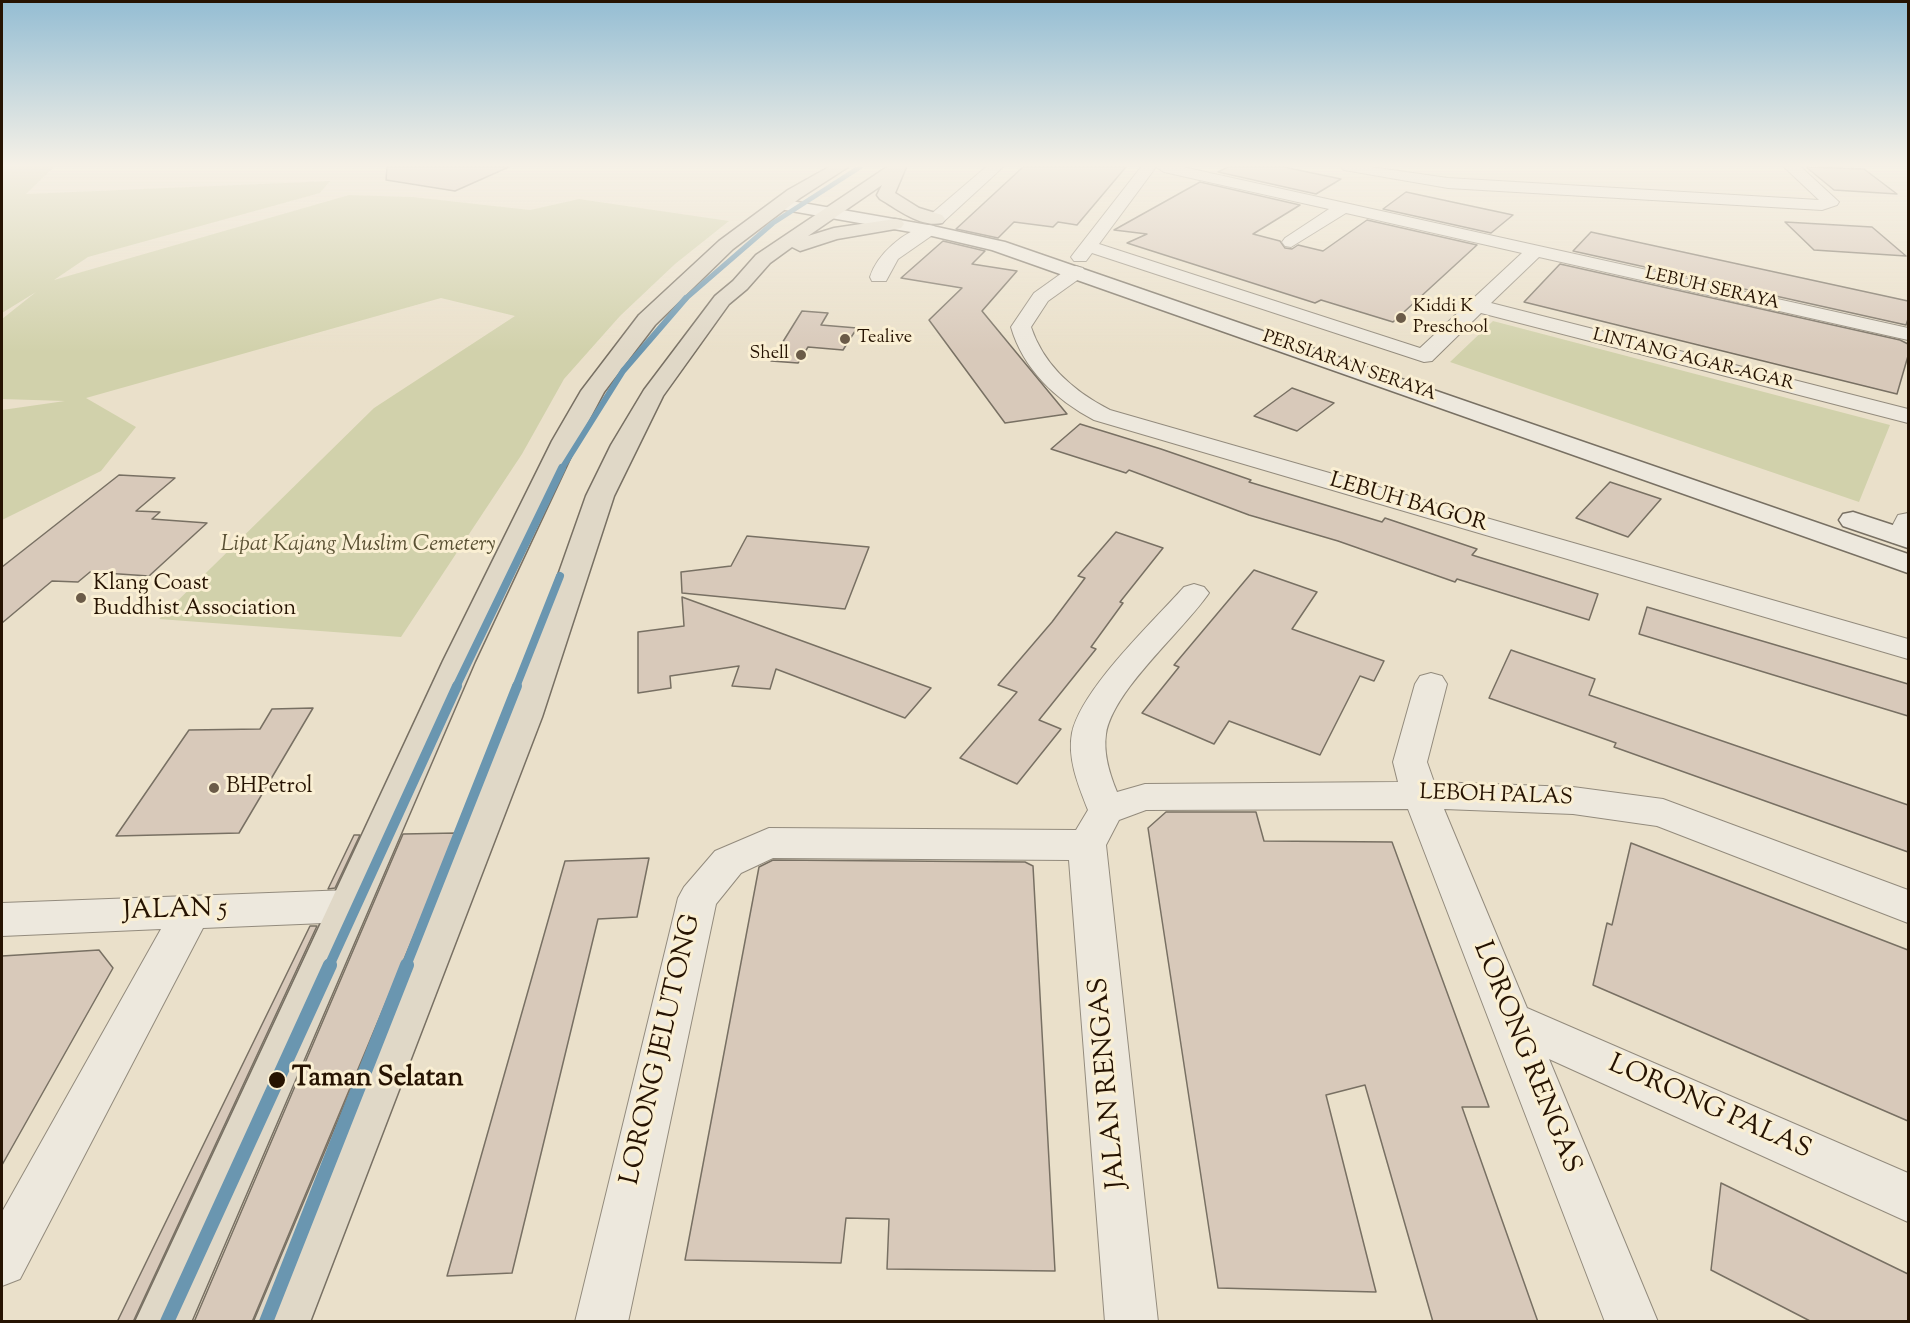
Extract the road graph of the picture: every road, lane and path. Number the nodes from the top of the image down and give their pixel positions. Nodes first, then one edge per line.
1 (748, 229) edge
2 (806, 229) edge
3 (867, 229) edge
4 (927, 229) edge
5 (944, 229) edge
6 (1104, 229) edge
7 (1311, 229) edge
8 (1441, 229) edge
9 (1291, 242) dead end
10 (1536, 250) junction
11 (1082, 258) junction
12 (763, 260) junction
13 (879, 277) dead end
14 (1478, 306) junction
15 (1219, 314) junction
16 (1908, 334) edge
17 (1428, 366) junction
18 (1908, 416) edge
19 (1722, 476) dead end
20 (1834, 514) dead end
21 (1906, 532) edge
22 (1908, 564) edge
23 (1194, 593) dead end
24 (1908, 649) edge
25 (1431, 684) dead end
26 (1420, 794) junction
27 (1096, 827) junction
28 (349, 906) junction
29 (1908, 907) edge
30 (191, 912) junction
31 (2, 919) edge
32 (1509, 1020) junction
33 (1908, 1198) edge
34 (2, 1262) edge
35 (163, 1322) edge
36 (282, 1322) edge
37 (601, 1322) edge
38 (1132, 1322) edge
39 (1632, 1322) edge

1 - 28 highway
2 - 12 highway
3 - 12 highway
4 - 13 street
5 - 11 main road, PERSIARAN SERAYA
6 - 11 street, LEBUH BAGOR
7 - 9 street
8 - 10 street, LEBUH SERAYA
10 - 14 street
10 - 16 street, LEBUH SERAYA
11 - 15 main road, PERSIARAN SERAYA
11 - 17 street, PERSIARAN SERAYA
11 - 24 street, LEBUH BAGOR
12 - 36 highway
14 - 17 street
14 - 18 street, LINTANG AGAR-AGAR
15 - 17 main road, PERSIARAN SERAYA
15 - 22 main road, PERSIARAN SERAYA
17 - 19 main road, PERSIARAN SERAYA
20 - 21 main road
23 - 27 street, JALAN RENGAS
25 - 26 street, LORONG RENGAS
26 - 27 street, LEBOH PALAS
26 - 29 street, LEBOH PALAS
26 - 32 street, LORONG RENGAS
27 - 37 street, LORONG JELUTONG
27 - 38 street, JALAN RENGAS
28 - 30 street, JALAN 5
28 - 35 highway
30 - 31 street, JALAN 5
30 - 34 street
32 - 33 street, LORONG PALAS
32 - 39 street, LORONG RENGAS

